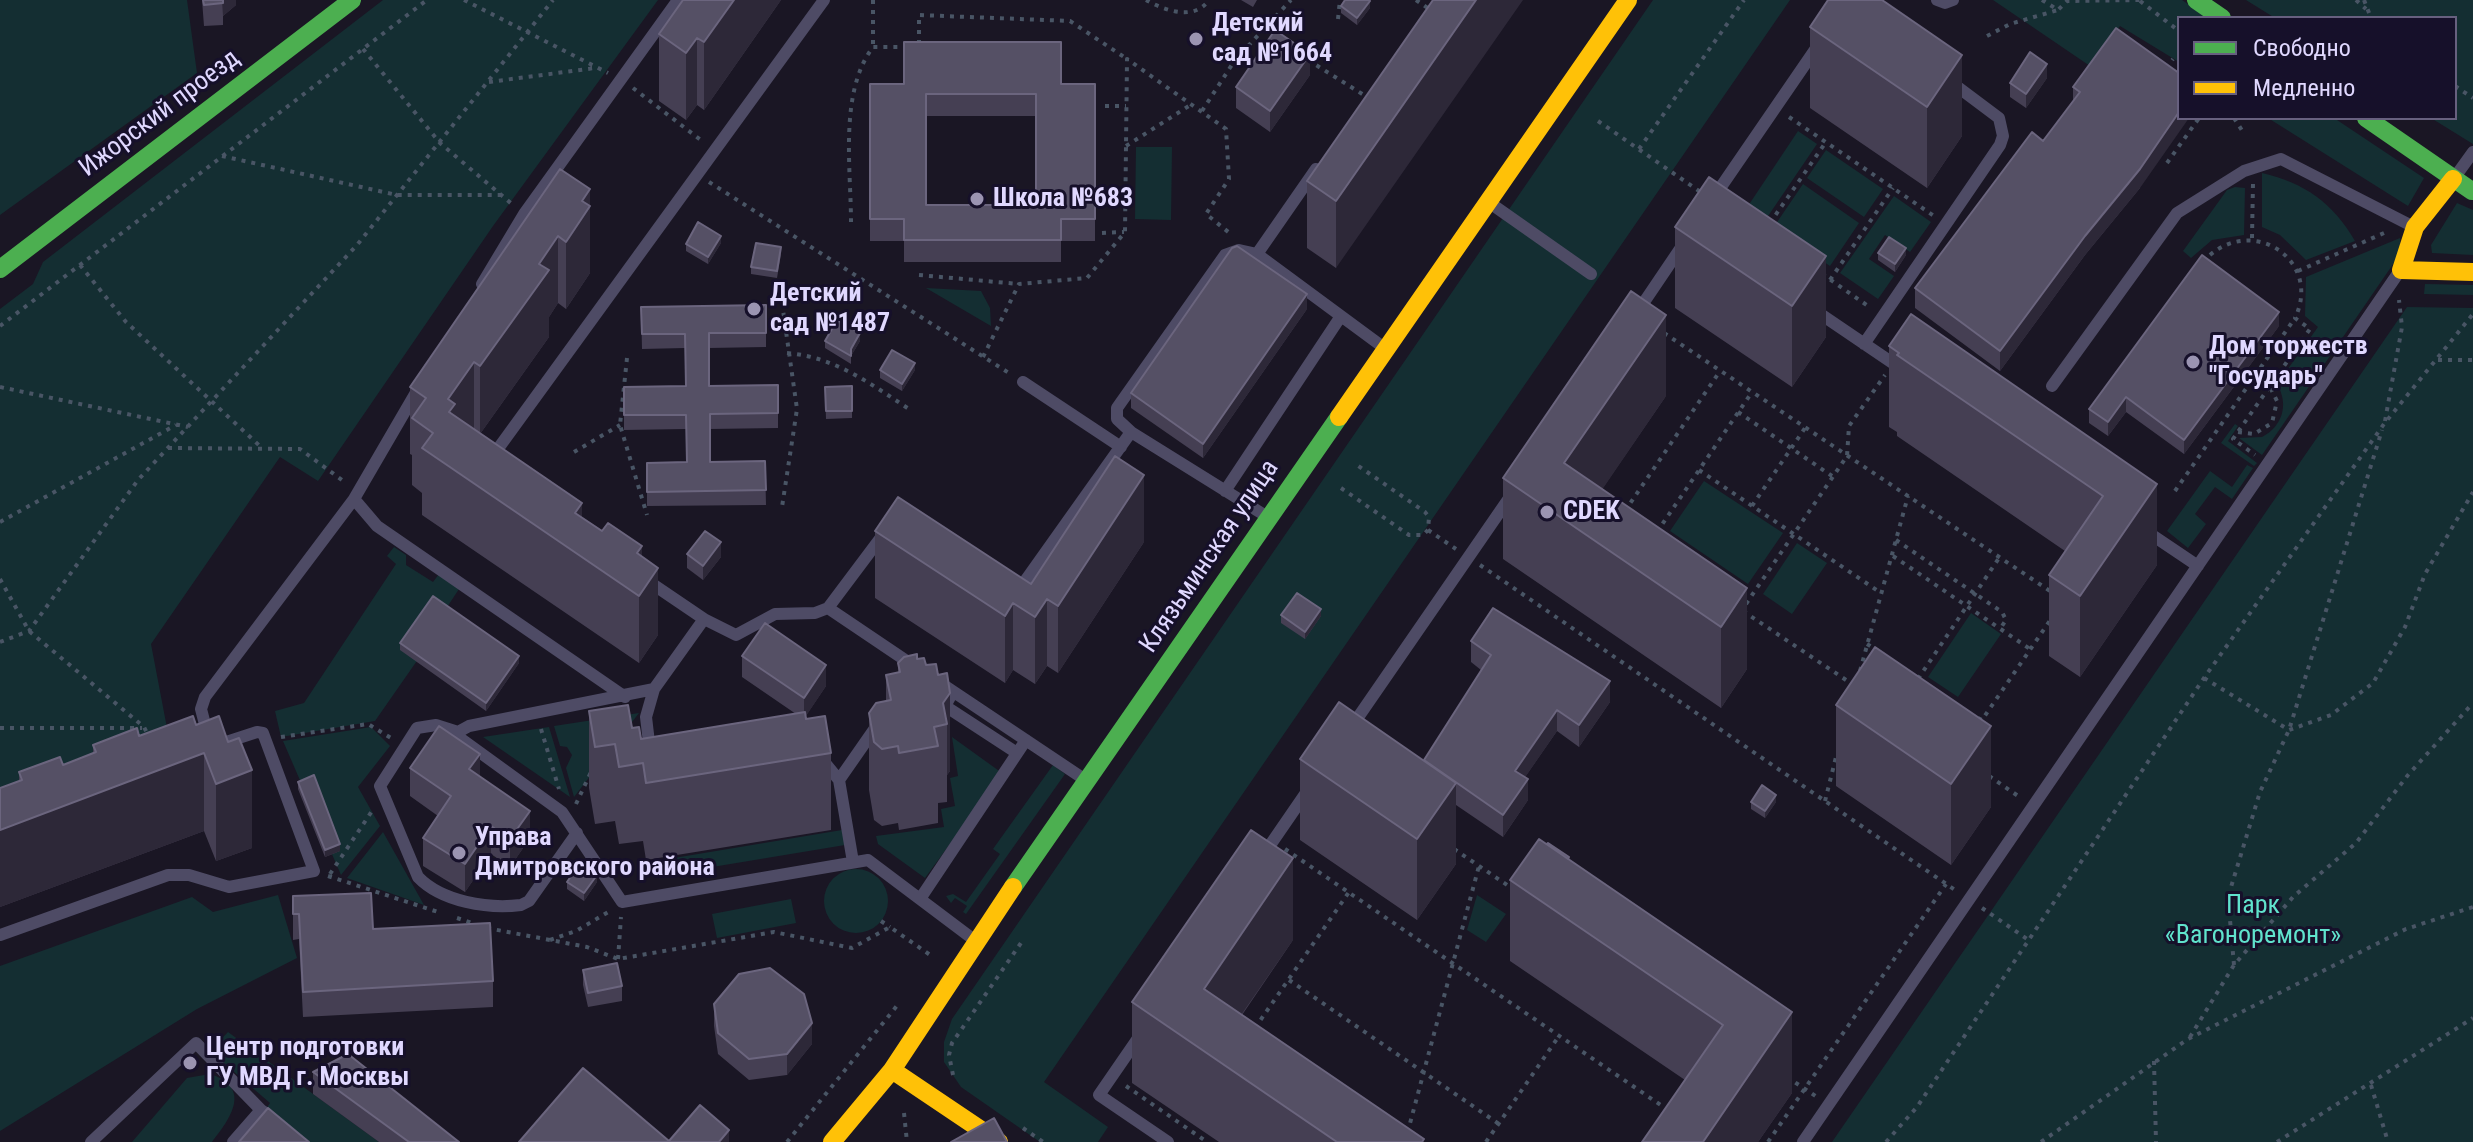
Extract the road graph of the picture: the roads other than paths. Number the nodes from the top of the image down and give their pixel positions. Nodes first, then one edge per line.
1 (352, 0) edge
2 (678, 0) edge
3 (824, 0) edge
4 (1628, 0) edge
5 (1937, 0) edge
6 (1953, 0) edge
7 (2196, 0) edge
8 (2219, 16) edge
9 (1830, 29) edge
10 (1936, 72) edge
11 (2369, 120) edge
12 (2473, 152) edge
13 (1321, 162) edge
14 (2453, 179) junction
15 (2473, 192) edge
16 (1487, 201) junction
17 (1706, 209) edge
18 (2410, 224) junction
19 (1695, 228) edge
20 (1257, 254) junction
21 (0, 269) edge
22 (2401, 270) junction
23 (2473, 272) edge
24 (1591, 274) dead end
25 (475, 296) edge
26 (1800, 300) edge
27 (1341, 316) junction
28 (1627, 327) edge
29 (1864, 344) junction
30 (1385, 348) junction
31 (1906, 372) edge
32 (425, 377) edge
33 (1023, 382) road end
34 (2052, 386) dead end
35 (1131, 432) junction
36 (1121, 447) junction
37 (483, 470) edge
38 (1521, 481) edge
39 (1225, 491) junction
40 (356, 495) junction
41 (1268, 518) junction
42 (2132, 522) edge
43 (895, 523) edge
44 (2198, 566) junction
45 (639, 575) edge
46 (1000, 590) edge
47 (828, 608) junction
48 (704, 619) junction
49 (918, 668) junction
50 (909, 681) edge
51 (654, 689) junction
52 (953, 691) junction
53 (625, 697) junction
54 (883, 718) edge
55 (458, 732) junction
56 (1345, 737) edge
57 (1026, 740) junction
58 (808, 752) edge
59 (1017, 753) junction
60 (653, 770) edge
61 (1319, 775) edge
62 (839, 780) junction
63 (1087, 781) junction
64 (577, 833) junction
65 (853, 862) junction
66 (1256, 866) edge
67 (920, 899) junction
68 (0, 935) edge
69 (976, 941) junction
70 (1149, 1022) edge
71 (892, 1070) junction
72 (261, 1110) junction
73 (281, 1126) edge
74 (91, 1142) edge
75 (233, 1142) edge
76 (832, 1142) edge
77 (999, 1142) edge
78 (1168, 1142) edge
79 (1803, 1142) edge

1 - 21 street, Ижорский проезд
2 - 25 lane
3 - 37 lane
4 - 16 street, Клязьминская улица
5 - 6 lane
7 - 8 street
9 - 17 lane
10 - 29 lane
11 - 14 street
12 - 14 lane
13 - 20 lane
14 - 15 street
14 - 18 street
16 - 24 lane
16 - 30 street, Клязьминская улица
18 - 22 street
18 - 34 lane
19 - 28 lane
20 - 27 lane
20 - 35 lane
22 - 23 street
22 - 44 lane
26 - 29 lane
27 - 30 lane
27 - 39 lane
29 - 31 lane
30 - 41 street, Клязьминская улица
32 - 40 lane
33 - 36 lane
35 - 36 lane
35 - 39 lane
36 - 46 lane
38 - 56 lane
39 - 41 lane
40 - 53 lane
40 - 68 lane
41 - 63 street, Клязьминская улица
42 - 44 lane
43 - 47 lane
44 - 79 lane
45 - 48 lane
47 - 48 lane
47 - 49 lane
48 - 51 lane
49 - 50 lane
49 - 52 lane
51 - 53 lane
51 - 60 lane
52 - 57 lane
52 - 59 lane
53 - 55 lane
54 - 62 lane
55 - 64 lane
55 - 64 lane
57 - 59 lane
57 - 63 lane
58 - 62 lane
59 - 67 lane
61 - 66 lane
62 - 65 lane
63 - 69 street, Клязьминская улица
64 - 65 lane
65 - 67 lane
67 - 69 lane
69 - 71 street, Клязьминская улица
70 - 78 lane
71 - 76 street, Клязьминская улица
71 - 77 street
72 - 73 lane
72 - 74 lane
72 - 75 lane

